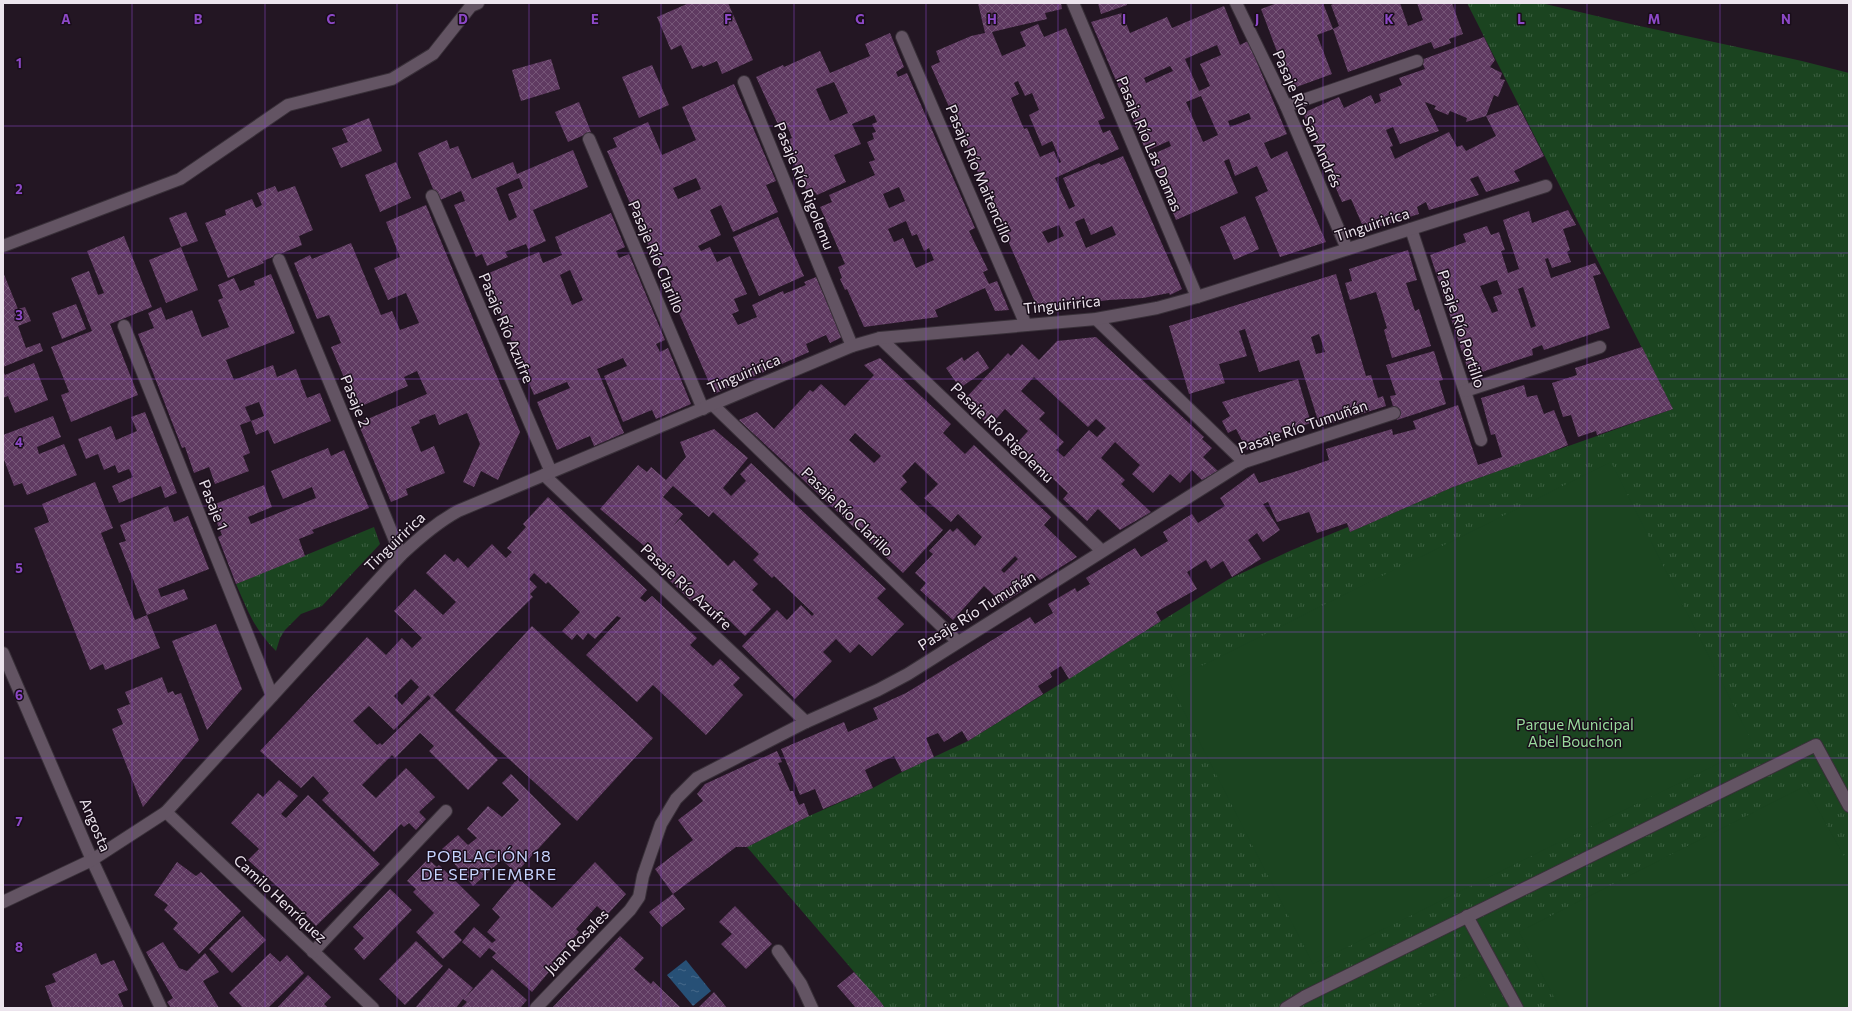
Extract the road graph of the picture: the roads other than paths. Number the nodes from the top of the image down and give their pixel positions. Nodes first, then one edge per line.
1 (478, 3) edge
2 (1073, 3) edge
3 (1236, 3) edge
4 (902, 37) dead end
5 (1417, 61) dead end
6 (744, 82) dead end
7 (1286, 106) junction
8 (589, 139) dead end
9 (1546, 186) dead end
10 (432, 196) dead end
11 (1411, 229) junction
12 (3, 246) edge
13 (1347, 249) junction
14 (279, 260) dead end
15 (1197, 297) junction
16 (1096, 319) junction
17 (1026, 324) junction
18 (124, 326) dead end
19 (880, 338) junction
20 (852, 346) junction
21 (1600, 347) dead end
22 (1465, 391) junction
23 (708, 407) junction
24 (1394, 413) dead end
25 (1481, 440) dead end
26 (1244, 462) junction
27 (547, 474) junction
28 (1102, 551) junction
29 (401, 555) junction
30 (958, 642) junction
31 (3, 653) edge
32 (272, 696) junction
33 (806, 722) junction
34 (1849, 806) edge
35 (446, 811) dead end
36 (166, 812) junction
37 (92, 860) junction
38 (639, 898) joint
39 (3, 902) edge
40 (1467, 916) junction
41 (778, 951) dead end
42 (314, 952) junction
43 (162, 1008) edge
44 (373, 1008) edge
45 (536, 1008) edge
46 (812, 1008) edge
47 (1286, 1008) edge
48 (1517, 1008) edge

1 - 12 street
2 - 15 street, Pasaje Río Las Damas
3 - 7 street, Pasaje Río San Andrés
4 - 17 street, Pasaje Río Maitencillo
5 - 7 street
6 - 20 street, Pasaje Río Rigolemu
7 - 13 street, Pasaje Río San Andrés
8 - 23 street, Pasaje Río Clarillo
9 - 11 street, Tinguiririca
10 - 27 street, Pasaje Río Azufre
11 - 13 street, Tinguiririca
11 - 22 street, Pasaje Río Portillo
13 - 15 street, Tinguiririca
14 - 29 street, Pasaje 2
15 - 16 street, Tinguiririca
16 - 17 street, Tinguiririca
16 - 26 street
17 - 19 street, Tinguiririca
18 - 32 street, Pasaje 1
19 - 20 street, Tinguiririca
19 - 28 street, Pasaje Río Rigolemu
20 - 23 street, Tinguiririca
21 - 22 street
22 - 25 street, Pasaje Río Portillo
23 - 27 street, Tinguiririca
23 - 30 street, Pasaje Río Clarillo
24 - 26 street, Pasaje Río Tumuñán
26 - 28 street, Pasaje Río Tumuñán
27 - 29 street, Tinguiririca
27 - 33 street, Pasaje Río Azufre
28 - 30 street, Pasaje Río Tumuñán
29 - 32 street, Tinguiririca
30 - 33 street, Pasaje Río Tumuñán
31 - 37 street, Angosta
32 - 36 street, Tinguiririca
33 - 38 street, Pasaje Río Tumuñán
34 - 40 street
35 - 42 street
36 - 37 street, Tinguiririca
36 - 42 street, Camilo Henríquez
37 - 39 street, Tinguiririca
37 - 43 street, Angosta
38 - 45 street, Juan Rosales
40 - 47 street
40 - 48 street
41 - 46 street
42 - 44 street, Camilo Henríquez

